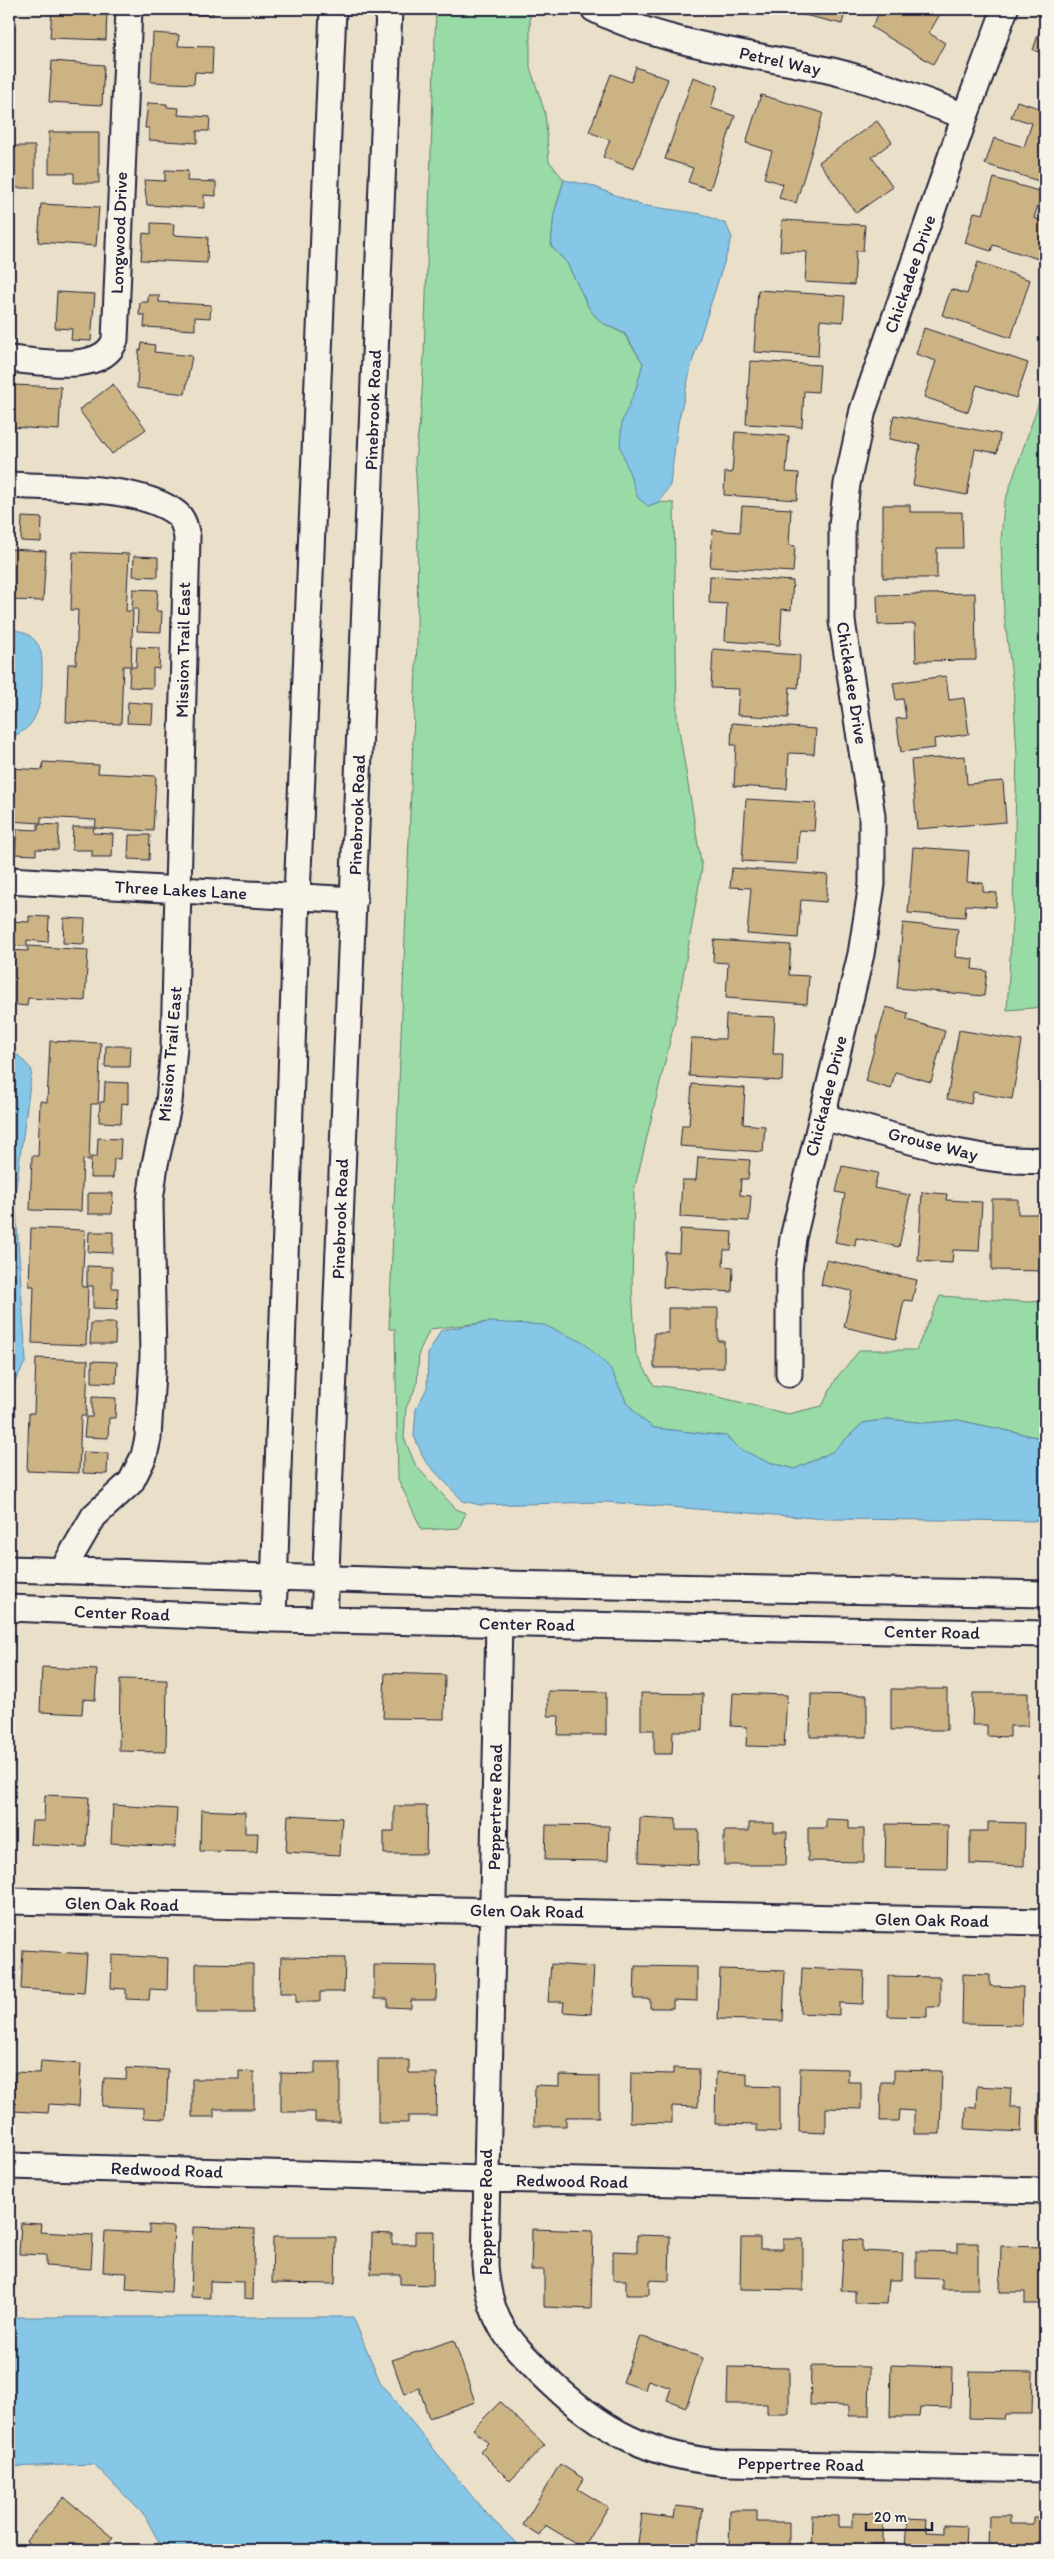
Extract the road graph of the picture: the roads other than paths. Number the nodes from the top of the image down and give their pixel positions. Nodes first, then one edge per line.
1 (129, 9) edge
2 (333, 9) edge
3 (389, 9) edge
4 (594, 9) edge
5 (1005, 9) edge
6 (965, 116) junction
7 (9, 359) edge
8 (9, 485) edge
9 (9, 880) edge
10 (180, 890) junction
11 (296, 897) junction
12 (354, 900) junction
13 (822, 1117) junction
14 (1045, 1160) edge
15 (789, 1374) dead end
16 (9, 1569) edge
17 (62, 1571) junction
18 (274, 1577) junction
19 (325, 1579) junction
20 (1045, 1594) edge
21 (9, 1608) edge
22 (273, 1619) junction
23 (324, 1620) junction
24 (499, 1623) junction
25 (1045, 1634) edge
26 (9, 1901) edge
27 (493, 1910) junction
28 (1045, 1922) edge
29 (9, 2166) edge
30 (485, 2180) junction
31 (1045, 2191) edge
32 (1045, 2469) edge

1 - 7 street, Longwood Drive
2 - 11 street
3 - 12 street, Pinebrook Road
4 - 6 street, Petrel Way
5 - 6 street, Chickadee Drive
6 - 13 street, Chickadee Drive
8 - 10 street, Mission Trail East
9 - 10 street, Three Lakes Lane
10 - 11 street, Three Lakes Lane
10 - 17 street, Mission Trail East
11 - 12 street, Three Lakes Lane
11 - 18 street
12 - 19 street, Pinebrook Road
13 - 14 street, Grouse Way
13 - 15 street, Chickadee Drive
16 - 17 street
17 - 18 street
18 - 19 street
18 - 22 street
19 - 20 street
19 - 23 street, Pinebrook Road
21 - 22 street, Center Road
22 - 23 street, Center Road
23 - 24 street, Center Road
24 - 25 street, Center Road
24 - 27 street, Peppertree Road
26 - 27 street, Glen Oak Road
27 - 28 street, Glen Oak Road
27 - 30 street, Peppertree Road
29 - 30 street, Redwood Road
30 - 31 street, Redwood Road
30 - 32 street, Peppertree Road

